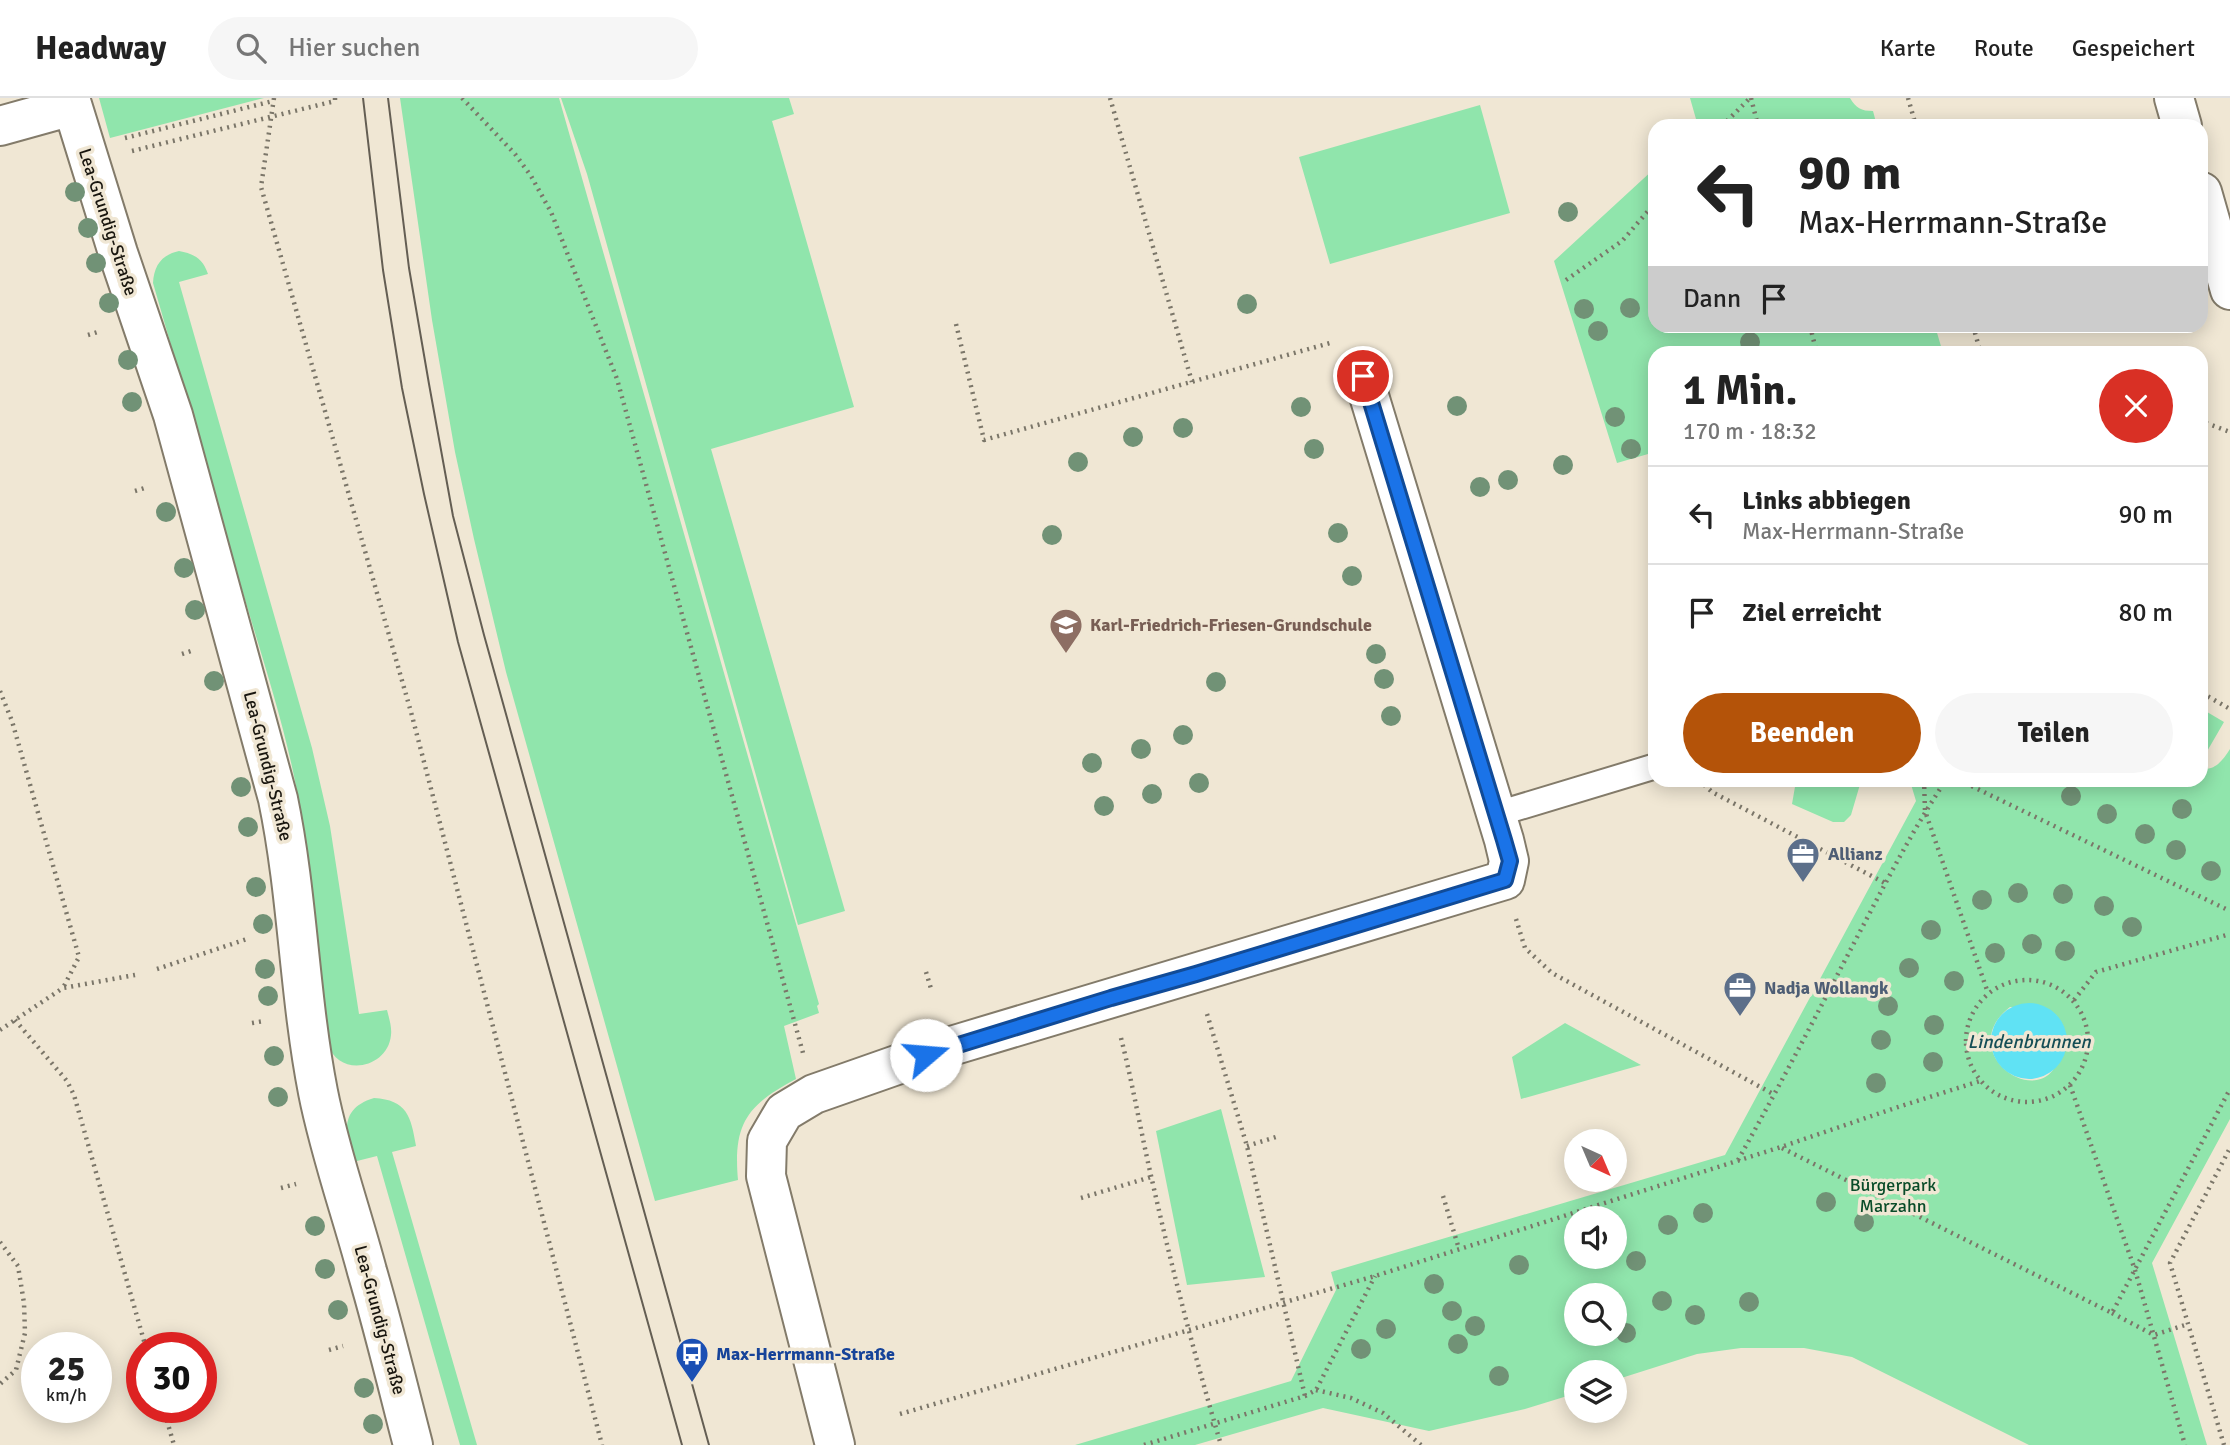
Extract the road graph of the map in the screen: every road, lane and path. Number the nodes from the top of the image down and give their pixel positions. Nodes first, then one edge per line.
1 (335, 98) edge
2 (462, 98) edge
3 (1111, 98) edge
4 (1750, 98) edge
5 (1908, 98) edge
6 (2174, 98) edge
7 (274, 99) edge
8 (71, 102) edge
9 (270, 118) junction
10 (1729, 119) edge
11 (1756, 119) edge
12 (1914, 119) edge
13 (2180, 119) edge
14 (0, 126) edge
15 (87, 155) junction
16 (1648, 211) edge
17 (2208, 213) edge
18 (1566, 280) dead end
19 (2230, 290) edge
20 (956, 324) dead end
21 (1330, 343) dead end
22 (1363, 376) dead end
23 (1192, 382) junction
24 (2208, 425) edge
25 (2230, 432) edge
26 (0, 691) edge
27 (2208, 696) edge
28 (2230, 709) edge
29 (1648, 768) edge
30 (1707, 787) edge
31 (1924, 787) edge
32 (1941, 787) edge
33 (1973, 787) edge
34 (1925, 811) junction
35 (1497, 814) junction
36 (1505, 880) junction
37 (1885, 883) junction
38 (2230, 911) edge
39 (2230, 934) edge
40 (247, 939) dead end
41 (157, 969) dead end
42 (926, 972) dead end
43 (1196, 974) junction
44 (135, 975) dead end
45 (63, 988) junction
46 (932, 992) dead end
47 (1988, 993) junction
48 (1111, 998) junction
49 (2074, 1000) junction
50 (15, 1020) junction
51 (0, 1030) edge
52 (1980, 1082) junction
53 (2070, 1085) junction
54 (2230, 1089) edge
55 (814, 1094) junction
56 (1775, 1095) junction
57 (1276, 1137) dead end
58 (1247, 1146) junction
59 (1781, 1147) junction
60 (2230, 1148) edge
61 (1738, 1161) junction
62 (1151, 1177) junction
63 (1443, 1196) dead end
64 (1080, 1198) dead end
65 (0, 1242) edge
66 (1459, 1249) junction
67 (2135, 1270) junction
68 (1375, 1276) junction
69 (1281, 1302) junction
70 (2112, 1313) junction
71 (2188, 1324) junction
72 (1188, 1330) junction
73 (141, 1332) edge
74 (2154, 1335) junction
75 (0, 1384) edge
76 (1316, 1390) junction
77 (1305, 1396) junction
78 (900, 1414) dead end
79 (168, 1423) edge
80 (1215, 1424) junction
81 (174, 1445) edge
82 (413, 1445) edge
83 (602, 1445) edge
84 (835, 1445) edge
85 (1144, 1445) edge
86 (1222, 1445) edge
87 (1421, 1445) edge
88 (2185, 1445) edge
89 (2224, 1445) edge

1 - 9 path
2 - 55 path
3 - 23 path
4 - 10 path
4 - 11 path
5 - 12 path
6 - 13 street
7 - 9 path
7 - 15 path
8 - 14 street
8 - 15 street, Lea-Grundig-Straße
9 - 15 path
9 - 83 path
15 - 82 street, Lea-Grundig-Straße
16 - 18 path
17 - 19 street
20 - 23 path
21 - 23 path
22 - 35 street
24 - 25 path
26 - 45 path
27 - 28 path
29 - 35 lane
30 - 37 path
31 - 34 path
32 - 34 path
33 - 38 path
34 - 37 path
34 - 47 path
35 - 36 street
36 - 43 street
36 - 56 path
37 - 56 path
39 - 49 path
40 - 41 path
42 - 46 path
43 - 48 street
43 - 58 path
44 - 45 path
45 - 50 path
47 - 49 path
47 - 52 path
48 - 55 street
48 - 62 path
49 - 53 path
50 - 51 path
50 - 73 path
52 - 53 path
52 - 59 path
53 - 67 path
54 - 67 path
55 - 84 street
56 - 61 path
57 - 58 path
58 - 69 path
59 - 61 path
59 - 70 path
60 - 71 path
61 - 66 path
62 - 64 path
62 - 72 path
63 - 66 path
65 - 75 path
66 - 68 path
67 - 70 path
67 - 74 path
68 - 69 path
68 - 76 path
69 - 72 path
69 - 77 path
70 - 74 path
71 - 74 path
71 - 89 path
72 - 78 path
72 - 80 path
74 - 88 path
76 - 77 path
76 - 87 path
77 - 80 path
79 - 81 path
80 - 85 path
80 - 86 path

